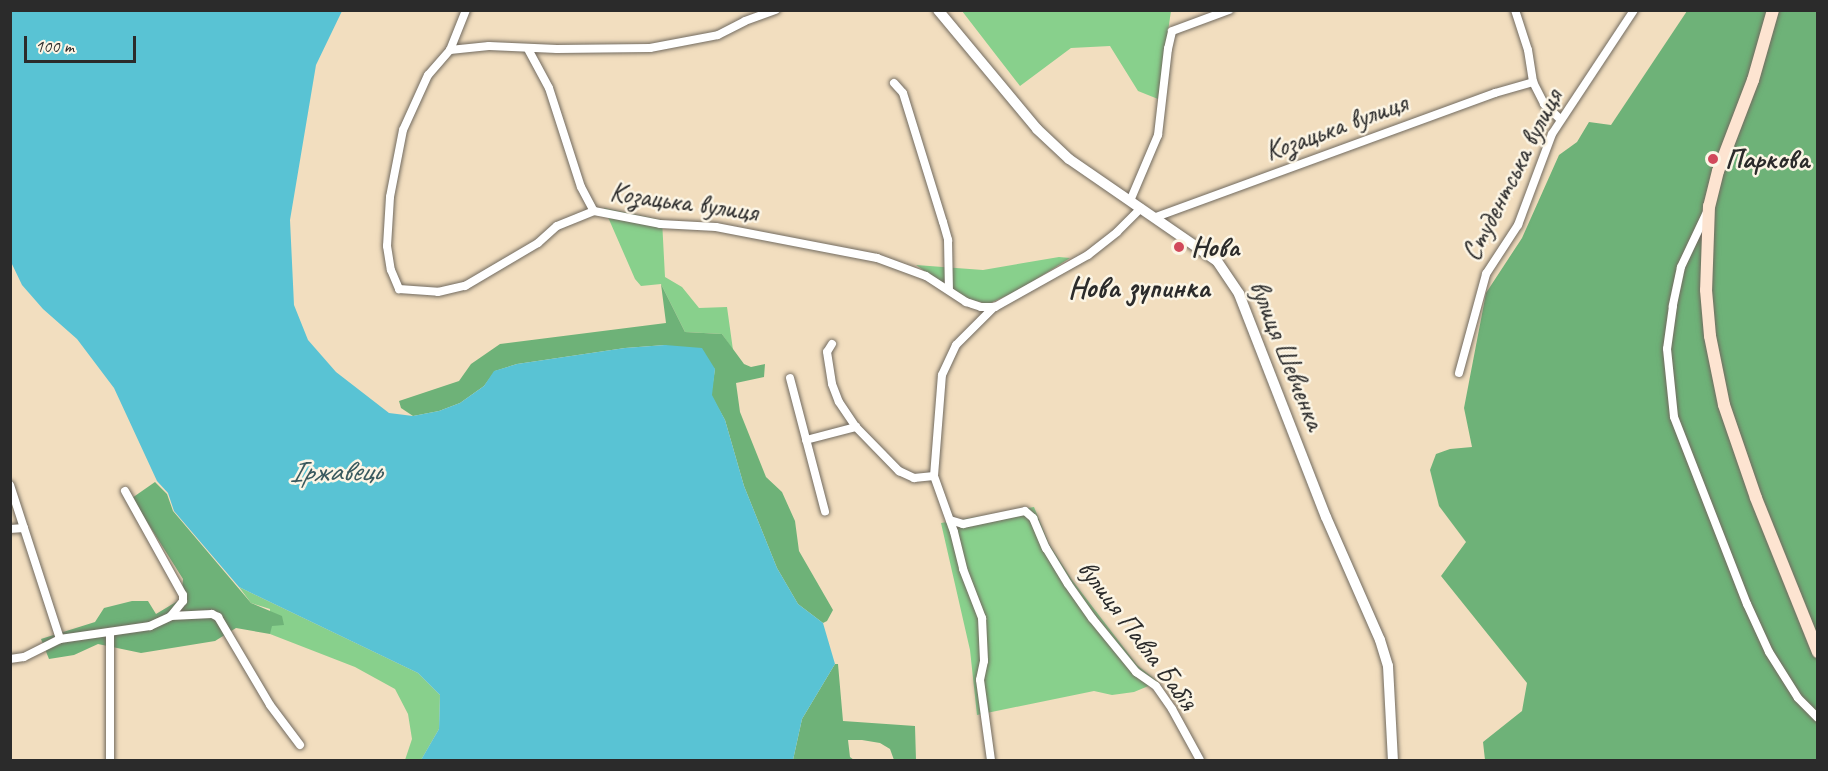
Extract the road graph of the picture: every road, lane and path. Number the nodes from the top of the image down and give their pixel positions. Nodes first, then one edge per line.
1 (465, 10) edge
2 (776, 10) edge
3 (938, 10) edge
4 (1228, 10) edge
5 (1515, 10) edge
6 (1634, 10) edge
7 (1773, 10) edge
8 (528, 49) junction
9 (450, 50) junction
10 (1533, 82) junction
11 (894, 83) dead end
12 (1560, 119) junction
13 (1130, 201) junction
14 (1709, 206) junction
15 (1141, 208) junction
16 (594, 211) junction
17 (1156, 217) junction
18 (949, 290) junction
19 (994, 307) junction
20 (832, 344) dead end
21 (1459, 373) dead end
22 (790, 378) dead end
23 (856, 427) junction
24 (806, 440) junction
25 (934, 476) junction
26 (10, 485) edge
27 (125, 491) dead end
28 (825, 511) dead end
29 (950, 520) junction
30 (24, 528) junction
31 (10, 529) edge
32 (171, 616) junction
33 (110, 633) junction
34 (60, 639) junction
35 (1818, 652) edge
36 (10, 659) edge
37 (1818, 718) edge
38 (300, 745) dead end
39 (110, 760) edge
40 (991, 760) edge
41 (1200, 760) edge
42 (1393, 760) edge

1 - 9 street, Козацька вулиця
2 - 8 street
3 - 13 street, вулиця Шевченка
4 - 13 street
5 - 10 street
6 - 12 street, Студентська вулиця
7 - 14 main road
8 - 9 street
8 - 16 street
9 - 16 street, Козацька вулиця
10 - 12 street
10 - 17 street, Козацька вулиця
11 - 18 street
12 - 21 street, Студентська вулиця
13 - 15 street, вулиця Шевченка
14 - 35 main road
14 - 37 street
15 - 17 street, вулиця Шевченка
15 - 19 street
16 - 18 street, Козацька вулиця
17 - 42 street, вулиця Шевченка
18 - 19 street, Козацька вулиця
19 - 25 street
20 - 23 street
22 - 24 street
23 - 24 street
23 - 25 street
24 - 28 street
25 - 29 street
26 - 30 street
27 - 32 street
29 - 40 street
29 - 41 street, вулиця Павла Бабія
30 - 31 street
30 - 34 street
32 - 33 street
32 - 38 street
33 - 34 street
33 - 39 street
34 - 36 street

